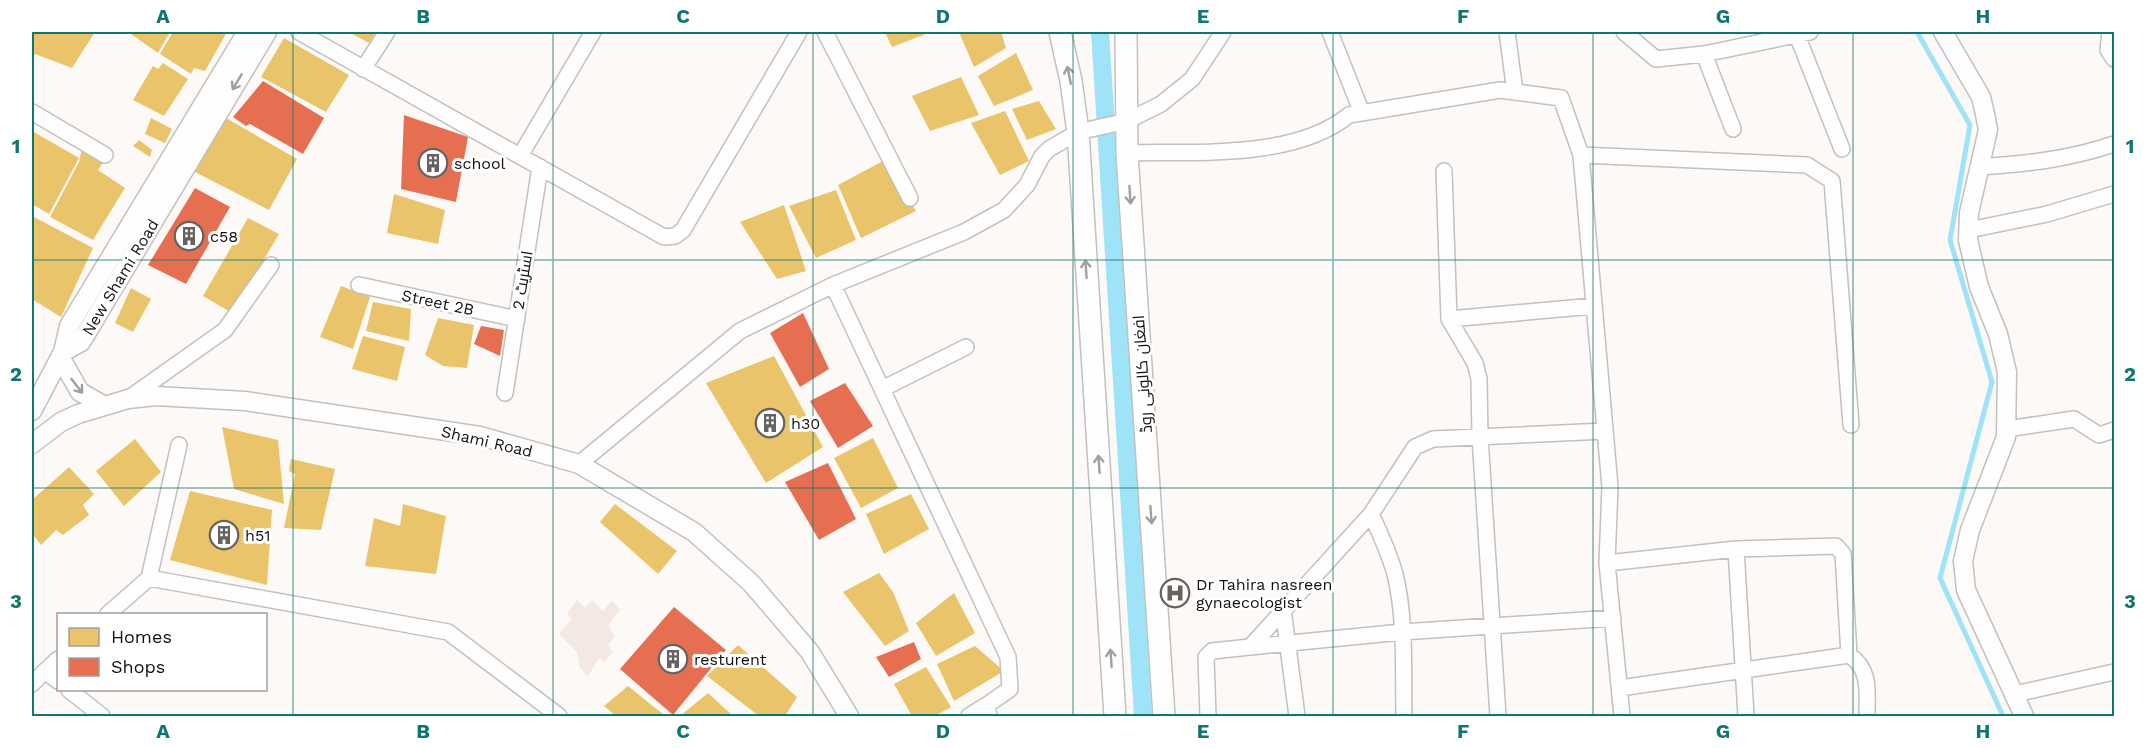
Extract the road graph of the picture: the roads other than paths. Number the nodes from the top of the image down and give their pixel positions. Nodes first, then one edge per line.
1 (247, 32) edge
2 (267, 32) edge
3 (299, 32) edge
4 (387, 32) edge
5 (593, 32) edge
6 (799, 32) edge
7 (825, 32) edge
8 (1060, 32) edge
9 (1126, 32) edge
10 (1224, 32) edge
11 (1330, 32) edge
12 (1507, 32) edge
13 (1624, 32) edge
14 (1943, 32) edge
15 (2110, 32) edge
16 (1804, 33) edge
17 (1704, 54) junction
18 (2115, 59) edge
19 (363, 69) junction
20 (1515, 92) junction
21 (32, 112) edge
22 (1362, 113) junction
23 (1122, 123) junction
24 (1733, 129) dead end
25 (1085, 130) junction
26 (2115, 144) edge
27 (1842, 149) dead end
28 (1127, 153) junction
29 (105, 155) dead end
30 (1581, 155) junction
31 (520, 156) junction
32 (540, 167) junction
33 (1979, 167) junction
34 (1444, 171) dead end
35 (2115, 194) edge
36 (910, 198) dead end
37 (1969, 230) junction
38 (271, 265) dead end
39 (359, 285) dead end
40 (834, 285) junction
41 (1594, 306) junction
42 (517, 319) junction
43 (1449, 319) junction
44 (966, 348) dead end
45 (62, 355) junction
46 (882, 388) junction
47 (505, 393) dead end
48 (128, 399) junction
49 (103, 405) junction
50 (32, 411) edge
51 (1851, 425) dead end
52 (2007, 429) junction
53 (2115, 430) edge
54 (1605, 431) junction
55 (1480, 437) junction
56 (32, 444) edge
57 (179, 445) dead end
58 (579, 464) junction
59 (1371, 514) junction
60 (1736, 549) junction
61 (1607, 563) junction
62 (149, 578) junction
63 (1283, 609) junction
64 (110, 613) edge
65 (1613, 618) junction
66 (1492, 626) junction
67 (1402, 632) junction
68 (1290, 643) junction
69 (1250, 646) junction
70 (1849, 655) junction
71 (57, 660) edge
72 (1743, 669) junction
73 (45, 671) junction
74 (2115, 672) edge
75 (57, 680) edge
76 (32, 684) edge
77 (1620, 688) junction
78 (70, 691) edge
79 (2015, 694) junction
80 (988, 711) edge
81 (552, 714) edge
82 (102, 717) edge
83 (849, 717) edge
84 (969, 717) edge
85 (1115, 717) edge
86 (1164, 717) edge
87 (1208, 717) edge
88 (1298, 717) edge
89 (1404, 717) edge
90 (1498, 717) edge
91 (1622, 717) edge
92 (1746, 717) edge
93 (1867, 717) edge
94 (2024, 717) edge

1 - 45 street, New Shami Road
2 -> 45 street, New Shami Road
3 - 19 street
4 - 19 street
5 - 31 street
6 - 32 street
7 - 36 street
25 -> 8 main road
9 - 23 main road, افغان کالونی روڈ
10 - 23 street
11 - 22 street
12 - 20 street
13 - 17 street
14 - 33 street
15 - 18 street
16 - 17 street
16 - 27 street
17 - 24 street
19 - 31 street
20 - 22 street
20 - 30 street
21 - 29 street
22 - 28 street
23 - 25 street
23 - 28 main road, افغان کالونی روڈ
25 - 40 street
85 -> 25 main road
26 - 33 street
28 -> 86 main road, افغان کالونی روڈ
30 - 41 street
30 - 51 street
31 - 32 street
32 - 42 street, اسٹریٹ 2
33 - 37 street
34 - 43 street
35 - 37 street
37 - 52 street
38 - 48 street
39 - 42 street, Street 2B
40 - 46 street
40 - 58 street
41 - 43 street
41 - 54 street
42 - 47 street, اسٹریٹ 2
43 - 55 street
44 - 46 street
45 -> 49 street
45 - 50 street
46 - 80 street
48 - 49 street, Shami Road
48 - 58 street, Shami Road
49 - 56 street, Shami Road
52 - 53 street
52 - 79 street
54 - 55 street
54 - 61 street
55 - 59 street
55 - 66 street
57 - 62 street
58 - 83 street, Shami Road
59 - 63 street
59 - 67 street
60 - 61 street
60 - 70 street
60 - 72 street
61 - 65 street
62 - 64 street
62 - 81 street
63 - 68 street
63 - 69 street
65 - 66 street
65 - 77 street
66 - 67 street
66 - 90 street
67 - 68 street
67 - 89 street
68 - 69 street
68 - 88 street
69 - 87 street
70 - 72 street
70 - 93 street
71 - 73 street
72 - 77 street
72 - 92 street
73 - 75 street
73 - 76 street
74 - 79 street
77 - 91 street
78 - 82 street
79 - 94 street
80 - 84 street

